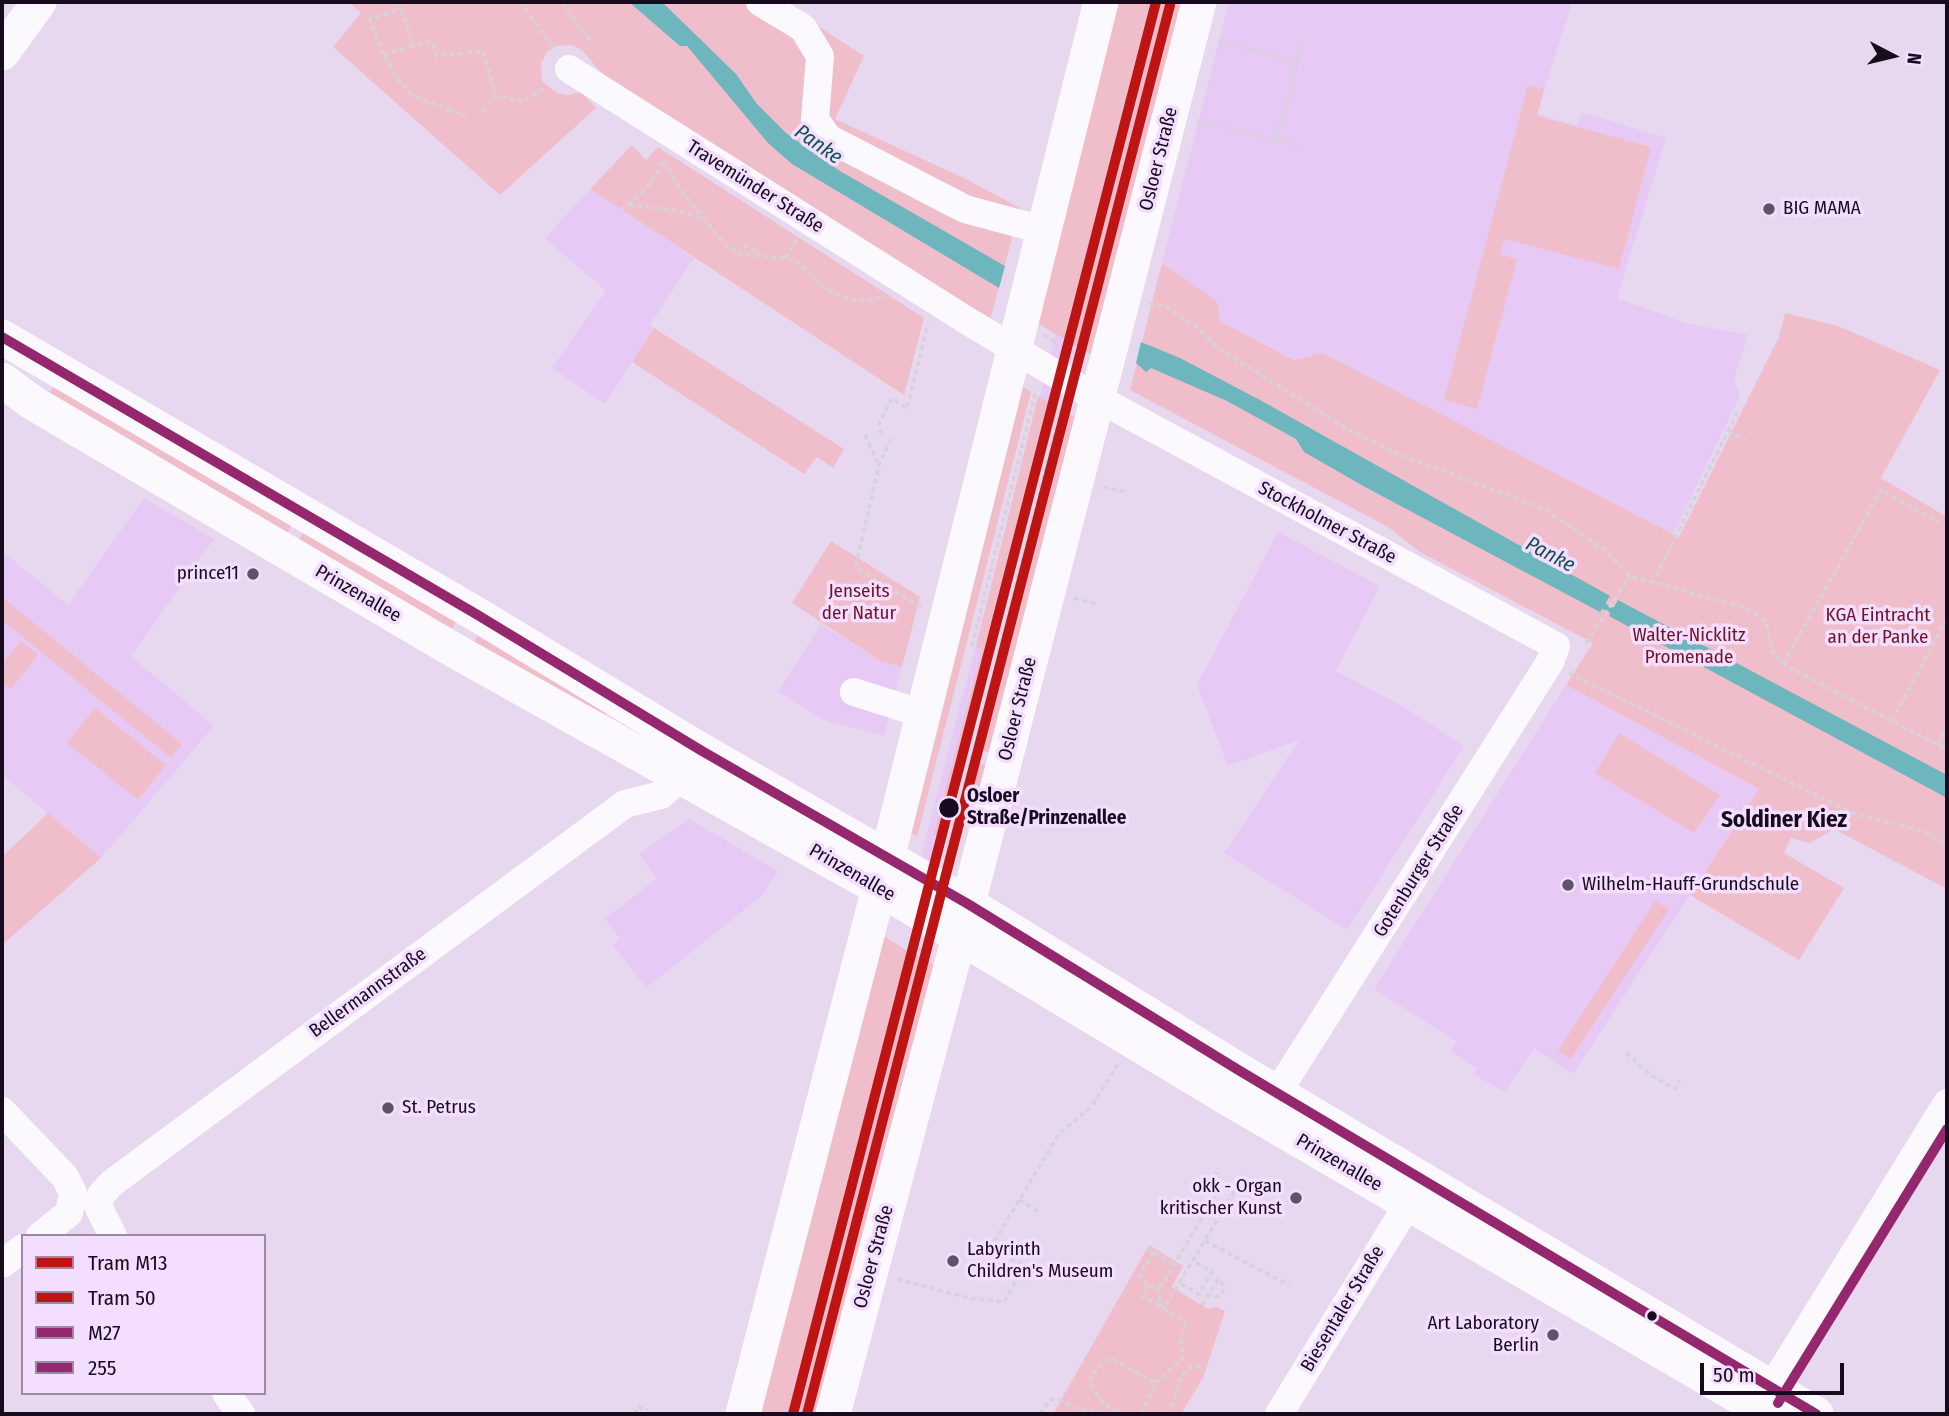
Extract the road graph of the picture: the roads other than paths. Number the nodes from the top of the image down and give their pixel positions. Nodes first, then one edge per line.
1 (39, 2) edge
2 (760, 2) edge
3 (1101, 2) edge
4 (1199, 2) edge
5 (2, 53) edge
6 (569, 69) road end
7 (1043, 230) junction
8 (2, 337) edge
9 (1012, 348) junction
10 (52, 368) junction
11 (2, 380) edge
12 (1098, 398) junction
13 (33, 402) junction
14 (476, 614) junction
15 (1556, 646) joint
16 (457, 652) junction
17 (854, 692) dead end
18 (923, 714) junction
19 (678, 757) junction
20 (883, 872) junction
21 (964, 920) junction
22 (1038, 966) junction
23 (1277, 1093) junction
24 (1947, 1102) edge
25 (2, 1111) edge
26 (1408, 1204) junction
27 (109, 1231) edge
28 (43, 1234) edge
29 (21, 1250) edge
30 (2, 1264) edge
31 (1705, 1362) junction
32 (227, 1395) edge
33 (1764, 1406) edge
34 (241, 1414) edge
35 (743, 1414) edge
36 (833, 1414) edge
37 (1279, 1414) edge
38 (1816, 1414) edge

1 - 5 main road
2 - 7 street
3 - 7 main road
4 - 12 main road, Osloer Straße
6 - 9 street, Travemünder Straße
7 - 9 main road
8 - 10 main road, Prinzenallee
9 - 12 street, Travemünder Straße
9 - 18 main road
10 - 13 street
10 - 14 main road, Prinzenallee
11 - 13 main road, Prinzenallee
12 - 15 street, Stockholmer Straße
12 - 21 main road, Osloer Straße
13 - 16 main road, Prinzenallee
14 - 16 street
14 - 19 main road, Prinzenallee
15 - 23 street, Gotenburger Straße
16 - 19 main road, Prinzenallee
17 - 18 street
18 - 20 main road
19 - 20 main road, Prinzenallee
19 - 27 street, Bellermannstraße
20 - 21 main road, Prinzenallee
20 - 35 main road
21 - 22 main road, Prinzenallee
21 - 36 main road, Osloer Straße
22 - 23 main road, Prinzenallee
22 - 26 main road, Prinzenallee
23 - 31 main road, Prinzenallee
24 - 33 street
25 - 28 street
26 - 31 main road, Prinzenallee
26 - 37 street, Biesentaler Straße
29 - 30 street
31 - 33 main road, Prinzenallee
32 - 34 street
33 - 38 main road, Prinzenallee

